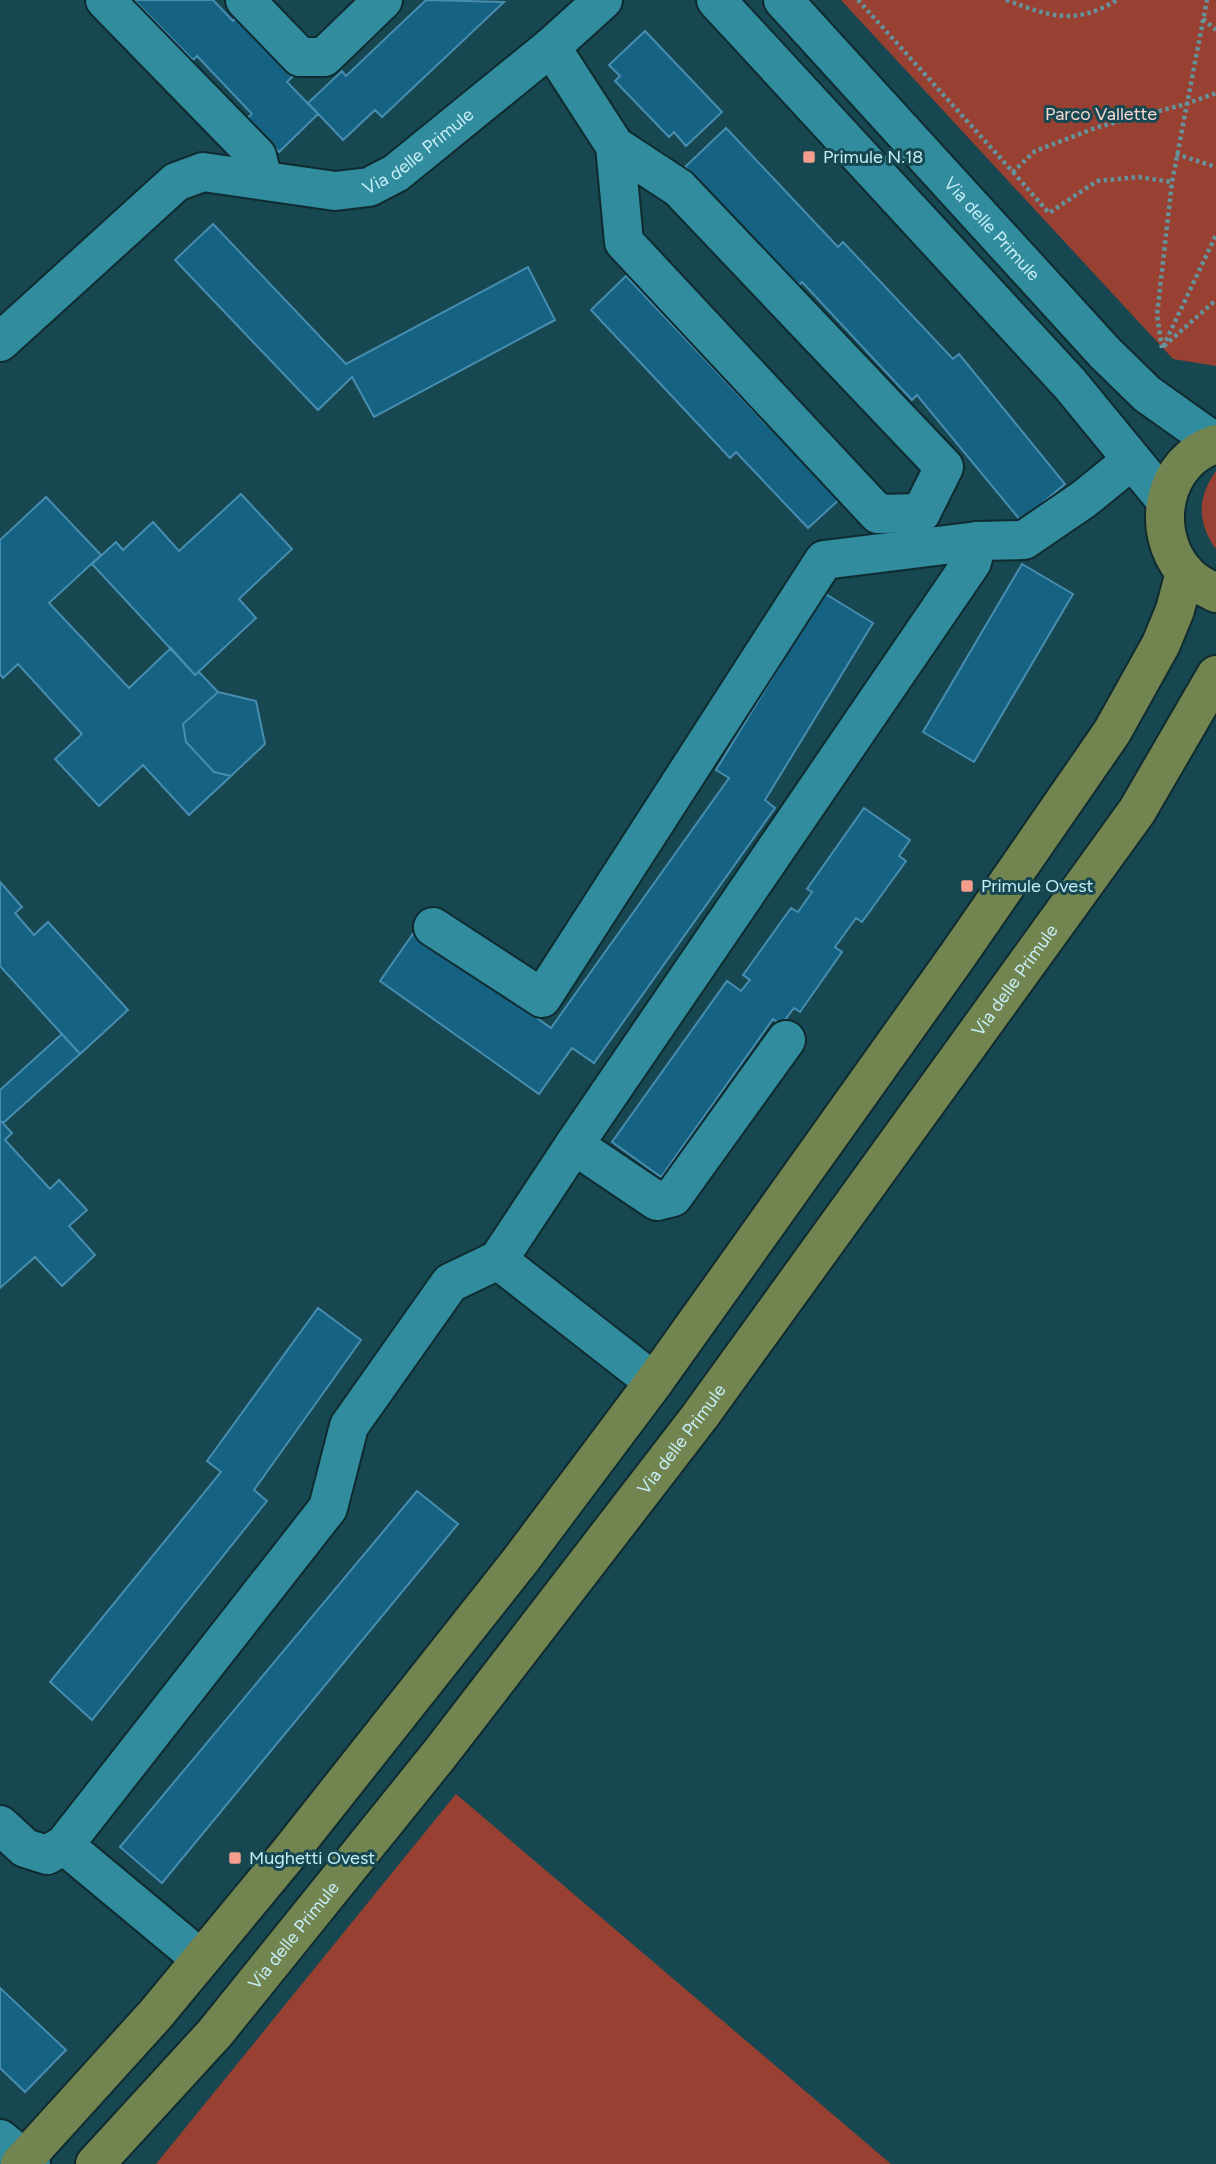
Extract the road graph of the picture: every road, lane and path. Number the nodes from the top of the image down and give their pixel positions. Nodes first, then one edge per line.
1 (104, 0) edge
2 (245, 0) edge
3 (383, 0) edge
4 (603, 0) edge
5 (716, 0) edge
6 (783, 0) edge
7 (858, 0) edge
8 (1006, 0) edge
9 (1116, 0) edge
10 (1207, 0) edge
11 (1203, 19) junction
12 (1216, 30) edge
13 (551, 47) junction
14 (1216, 93) edge
15 (1186, 104) junction
16 (615, 146) junction
17 (1176, 154) junction
18 (1216, 167) edge
19 (1013, 172) junction
20 (263, 180) junction
21 (1172, 182) junction
22 (1216, 235) edge
23 (1216, 300) edge
24 (0, 342) edge
25 (1163, 348) junction
26 (1216, 444) edge
27 (1132, 460) junction
28 (1166, 501) junction
29 (923, 530) junction
30 (977, 541) junction
31 (1185, 572) junction
32 (1216, 593) edge
33 (1216, 675) edge
34 (433, 927) dead end
35 (786, 1040) dead end
36 (574, 1145) junction
37 (498, 1260) junction
38 (654, 1382) junction
39 (701, 1416) junction
40 (0, 1825) edge
41 (64, 1845) junction
42 (201, 1959) junction
43 (19, 2157) edge
44 (95, 2164) edge

1 - 20 street
2 - 3 street
4 - 13 street, Via delle Primule
5 - 27 street
6 - 26 street, Via delle Primule
7 - 19 path
8 - 9 path
10 - 11 path
11 - 12 path
11 - 15 path
13 - 16 street
13 - 20 street, Via delle Primule
14 - 15 path
15 - 17 path
15 - 19 path
16 - 29 street
16 - 29 street
17 - 18 path
17 - 21 path
19 - 21 path
20 - 24 street, Via delle Primule
21 - 25 path
22 - 25 path
23 - 25 path
26 - 28 main road
27 - 28 street
27 - 30 street
28 - 31 main road
29 - 30 street
29 - 34 street
30 - 36 street
31 - 32 main road
31 - 38 main road
33 - 39 main road, Via delle Primule
35 - 36 street
36 - 37 street
37 - 38 street
37 - 41 street
38 - 39 main road
38 - 42 main road
39 - 44 main road, Via delle Primule
40 - 41 street
41 - 42 street
42 - 43 main road

